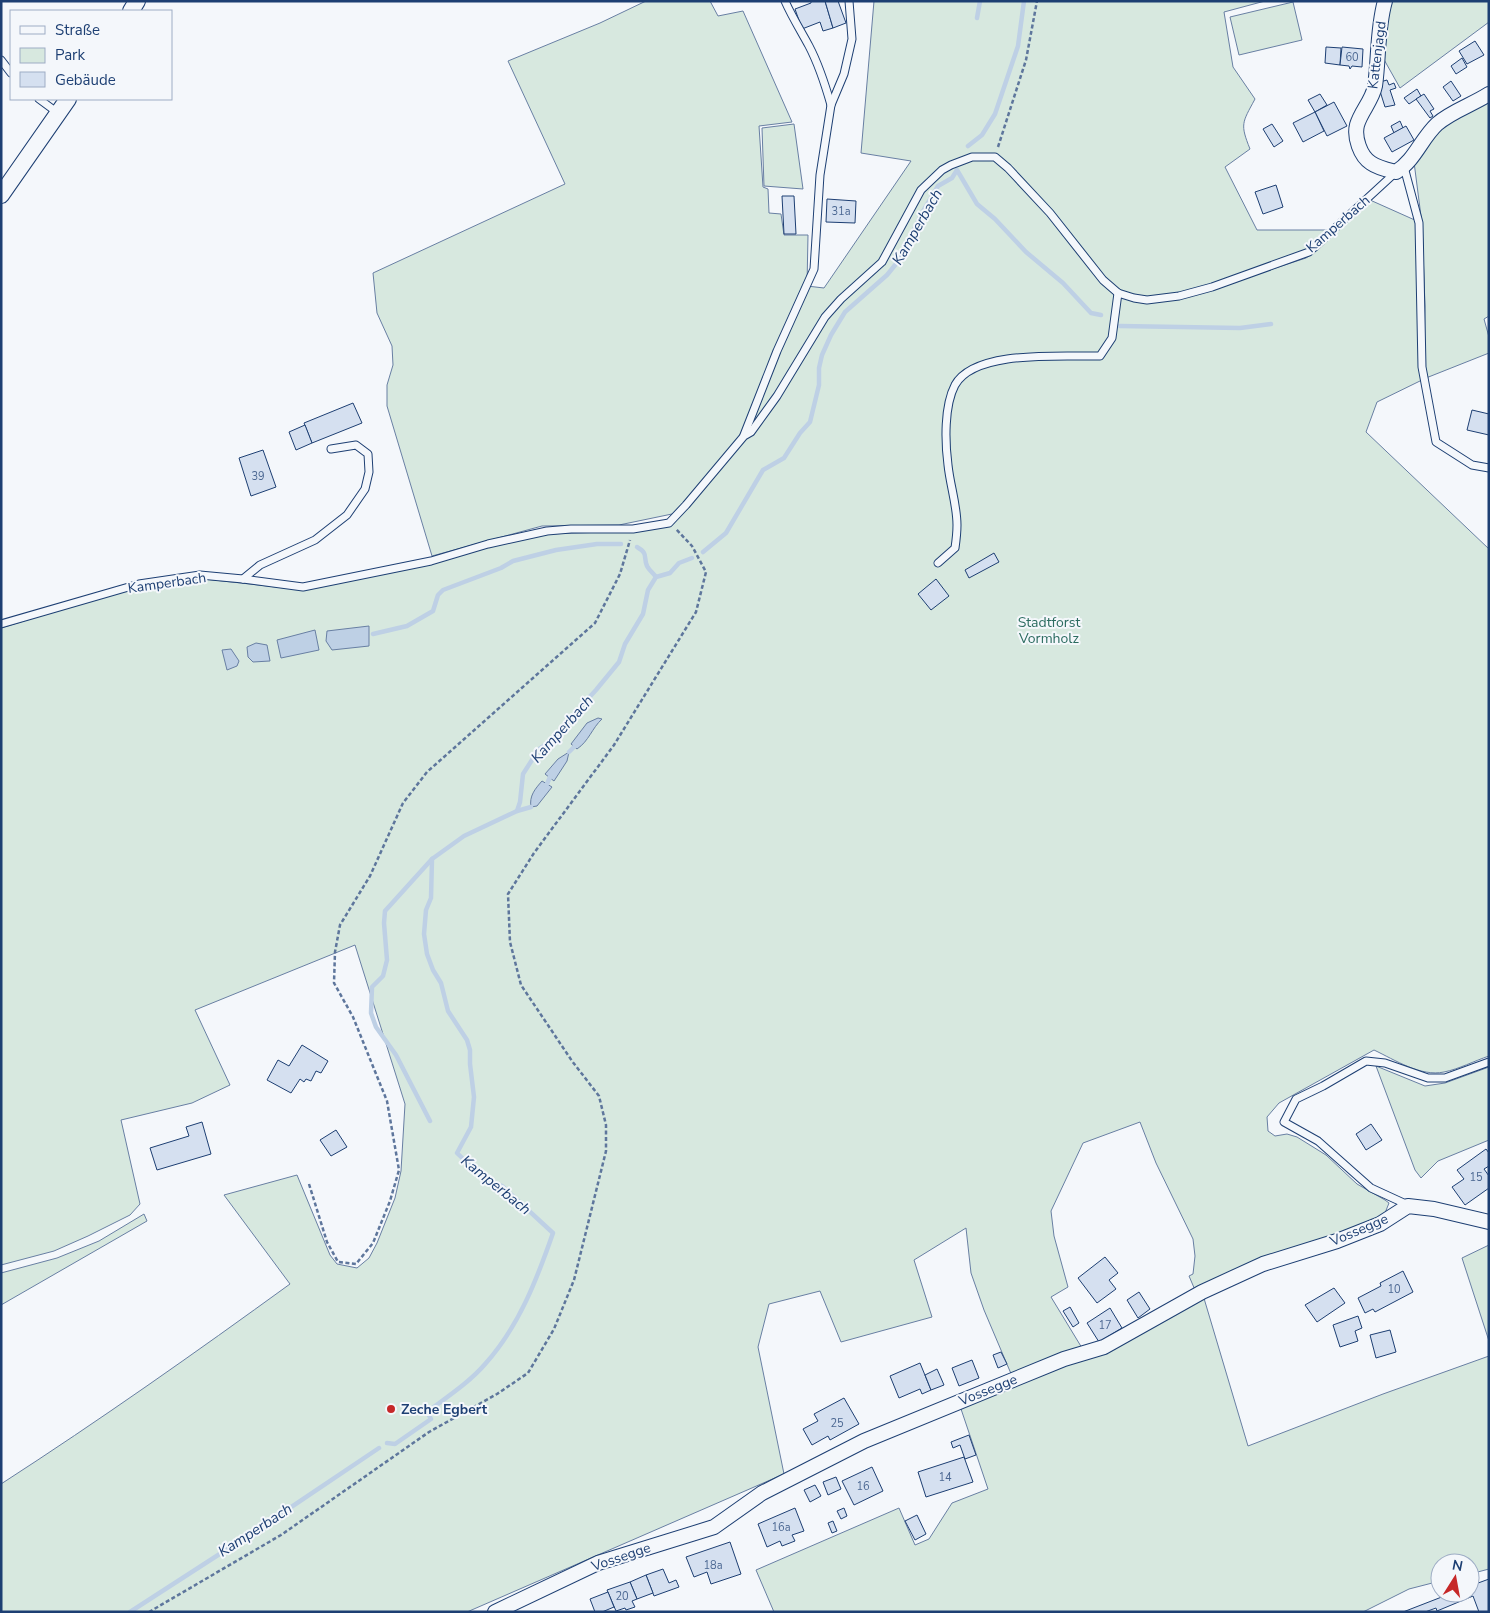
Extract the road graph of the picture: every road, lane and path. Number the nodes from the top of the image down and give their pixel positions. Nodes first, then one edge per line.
1 (786, 1) edge
2 (849, 1) edge
3 (1037, 1) edge
4 (1385, 1) edge
5 (1, 60) edge
6 (10, 72) edge
7 (1489, 94) edge
8 (40, 100) edge
9 (67, 100) edge
10 (831, 105) junction
11 (58, 113) junction
12 (995, 157) junction
13 (1400, 170) junction
14 (1, 195) edge
15 (1118, 293) junction
16 (744, 436) junction
17 (331, 449) dead end
18 (1489, 468) edge
19 (669, 523) junction
20 (633, 529) junction
21 (938, 563) dead end
22 (243, 579) junction
23 (1, 624) edge
24 (1489, 1062) edge
25 (309, 1184) dead end
26 (1408, 1206) junction
27 (1489, 1222) edge
28 (150, 1612) edge
29 (495, 1612) edge

1 - 10 lane
2 - 10 lane
3 - 12 path
4 - 13 street, Kattenjagd
5 - 6 lane
7 - 13 street, Kamperbach
8 - 11 lane
9 - 11 street
10 - 16 lane
11 - 14 street
12 - 15 lane, Kamperbach
12 - 16 lane
13 - 15 lane, Kamperbach
13 - 18 lane
15 - 21 lane
16 - 19 lane
17 - 22 lane
19 - 20 lane, Kamperbach
19 - 28 path
20 - 22 lane, Kamperbach
20 - 25 path
22 - 23 lane, Kamperbach
24 - 26 lane
26 - 27 street
26 - 29 street, Vossegge

